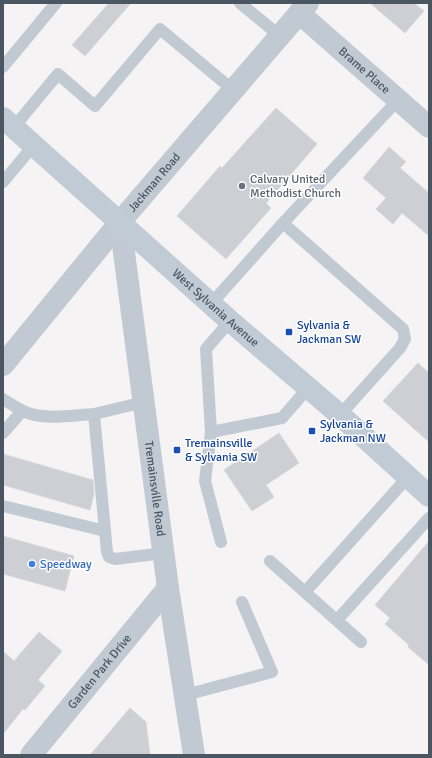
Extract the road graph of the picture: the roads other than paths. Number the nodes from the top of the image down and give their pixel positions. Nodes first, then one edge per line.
1 (56, 3) edge
2 (240, 3) edge
3 (303, 8) edge
4 (280, 36) junction
5 (3, 67) edge
6 (233, 90) junction
7 (398, 100) junction
8 (8, 123) edge
9 (429, 127) edge
10 (34, 145) junction
11 (3, 182) edge
12 (120, 222) junction
13 (283, 223) junction
14 (211, 304) junction
15 (230, 321) junction
16 (3, 365) edge
17 (308, 388) junction
18 (3, 399) edge
19 (144, 402) junction
20 (22, 411) junction
21 (94, 414) junction
22 (340, 415) junction
23 (211, 432) junction
24 (3, 433) edge
25 (407, 478) junction
26 (429, 496) edge
27 (3, 506) edge
28 (429, 518) edge
29 (105, 531) junction
30 (221, 542) dead end
31 (164, 553) junction
32 (270, 561) dead end
33 (168, 588) junction
34 (305, 592) junction
35 (242, 602) dead end
36 (337, 620) junction
37 (361, 642) dead end
38 (185, 695) junction
39 (31, 755) edge
40 (194, 755) edge

1 - 5 lane
2 - 4 lane
3 - 4 street, Jackman Road
3 - 7 street, Brame Place
4 - 6 street, Jackman Road
6 - 8 lane
6 - 12 street, Jackman Road
7 - 9 street, Brame Place
7 - 13 lane
8 - 10 main road, West Sylvania Avenue
10 - 11 lane
10 - 12 main road, West Sylvania Avenue
12 - 14 main road, West Sylvania Avenue
12 - 16 street, Jackman Road
12 - 19 street, Tremainsville Road
13 - 14 lane
13 - 22 lane
14 - 15 main road, West Sylvania Avenue
15 - 17 main road, West Sylvania Avenue
15 - 23 lane
17 - 22 main road, West Sylvania Avenue
17 - 23 lane
18 - 20 lane
19 - 21 lane
19 - 31 street, Tremainsville Road
20 - 21 lane
20 - 24 lane
21 - 29 lane
22 - 25 main road, West Sylvania Avenue
23 - 30 lane
25 - 26 main road, West Sylvania Avenue
25 - 34 lane
27 - 29 lane
28 - 36 lane
29 - 31 lane
31 - 33 street, Tremainsville Road
32 - 34 lane
33 - 38 street, Tremainsville Road
33 - 39 street, Garden Park Drive
34 - 36 lane
35 - 38 lane
36 - 37 lane
38 - 40 street, Tremainsville Road

